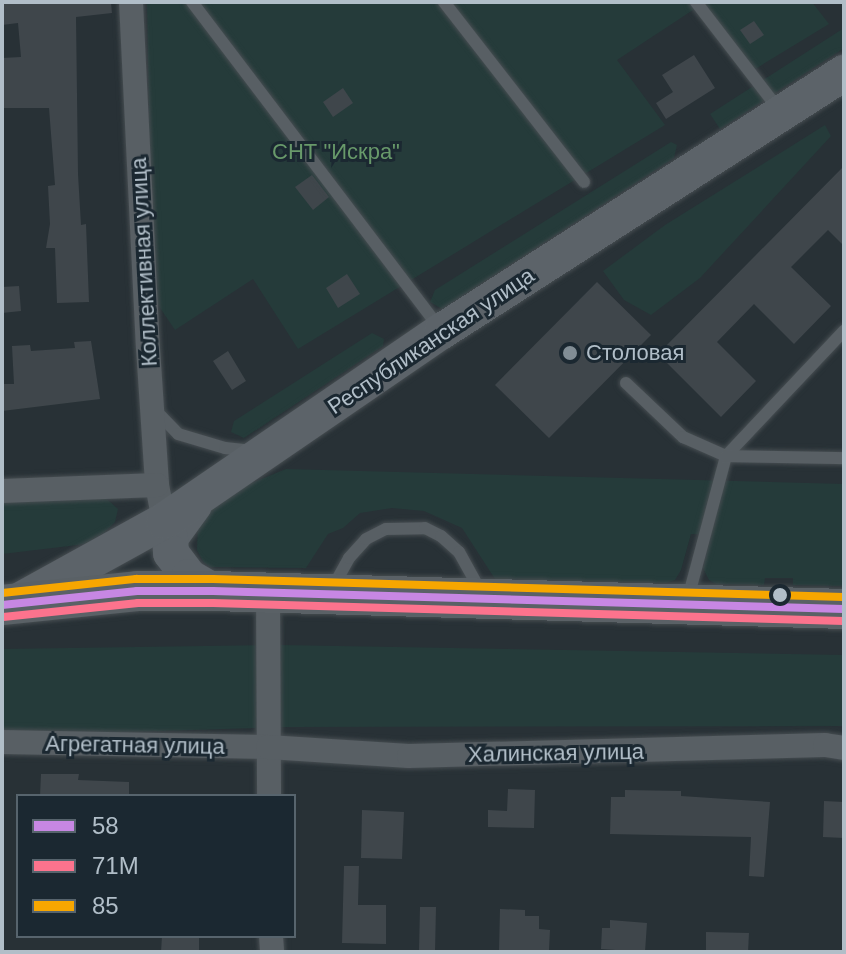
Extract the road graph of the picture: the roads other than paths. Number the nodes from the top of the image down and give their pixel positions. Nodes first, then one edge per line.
1 (131, 2) edge
2 (192, 2) edge
3 (444, 2) edge
4 (696, 2) edge
5 (844, 73) edge
6 (781, 113) junction
7 (584, 182) dead end
8 (442, 331) junction
9 (844, 331) edge
10 (626, 383) dead end
11 (153, 405) junction
12 (268, 451) junction
13 (726, 456) junction
14 (844, 458) edge
15 (157, 485) junction
16 (2, 491) edge
17 (207, 492) junction
18 (164, 521) junction
19 (213, 591) junction
20 (331, 592) junction
21 (268, 593) junction
22 (485, 600) junction
23 (8, 604) edge
24 (687, 605) junction
25 (844, 609) edge
26 (2, 742) edge
27 (268, 747) junction
28 (844, 748) edge
29 (269, 794) edge

1 - 11 street, Коллективная улица
2 - 8 lane
3 - 7 lane
4 - 6 lane
5 - 6 main road, Республиканская улица
6 - 8 main road, Республиканская улица
8 - 12 main road, Республиканская улица
9 - 13 lane
10 - 13 lane
11 - 12 lane
11 - 15 street, Коллективная улица
12 - 17 main road, Республиканская улица
13 - 14 lane
13 - 24 lane
15 - 16 street
15 - 18 street, Коллективная улица
17 - 18 main road, Республиканская улица
17 - 19 main road
18 - 23 main road, Республиканская улица
19 - 21 main road
19 - 23 main road
20 - 21 main road
20 - 22 main road
20 - 22 lane
21 - 27 street
22 - 24 main road
24 - 25 main road
26 - 27 street, Агрегатная улица
27 - 28 street, Халинская улица
27 - 29 street

